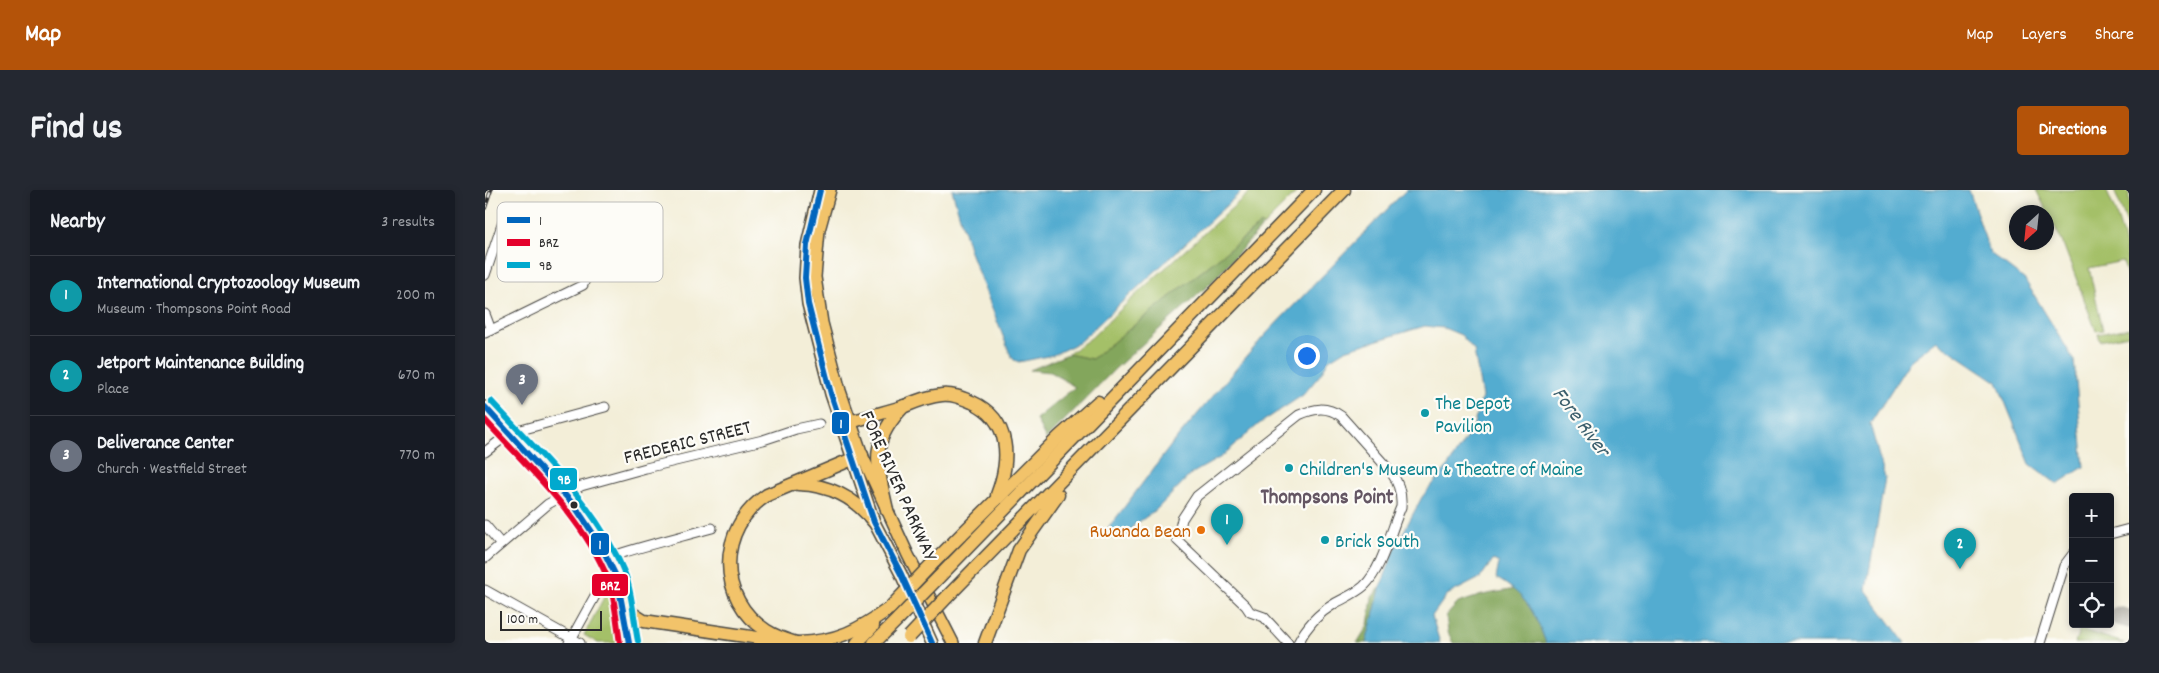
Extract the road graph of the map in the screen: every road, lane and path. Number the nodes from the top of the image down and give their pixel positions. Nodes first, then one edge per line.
1 (820, 190) edge
2 (830, 190) edge
3 (1314, 190) edge
4 (1344, 190) edge
5 (821, 204) junction
6 (497, 240) edge
7 (485, 275) edge
8 (584, 282) edge
9 (485, 314) edge
10 (488, 332) edge
11 (904, 406) junction
12 (485, 407) edge
13 (605, 407) dead end
14 (844, 418) junction
15 (819, 424) dead end
16 (510, 433) junction
17 (485, 452) edge
18 (858, 457) junction
19 (1028, 476) junction
20 (795, 483) junction
21 (563, 494) junction
22 (995, 500) junction
23 (1046, 504) junction
24 (887, 510) junction
25 (874, 522) junction
26 (485, 525) edge
27 (712, 528) dead end
28 (2129, 529) edge
29 (2114, 533) edge
30 (501, 544) junction
31 (485, 558) edge
32 (2069, 559) edge
33 (609, 562) junction
34 (485, 590) edge
35 (622, 600) junction
36 (895, 613) junction
37 (906, 640) edge
38 (570, 641) edge
39 (580, 643) edge
40 (629, 643) edge
41 (797, 643) edge
42 (857, 643) edge
43 (874, 643) edge
44 (932, 643) edge
45 (953, 643) edge
46 (985, 643) edge
47 (1288, 643) edge
48 (1298, 643) edge
49 (2040, 643) edge

1 - 5 main road, FORE RIVER PARKWAY
2 - 5 main road, FORE RIVER PARKWAY
3 - 19 highway
4 - 23 highway
5 - 14 main road, FORE RIVER PARKWAY
6 - 7 street
8 - 10 street
9 - 10 street
11 - 14 highway
11 - 22 highway
11 - 24 highway
12 - 16 main road
13 - 16 street
14 - 18 main road, FORE RIVER PARKWAY
15 - 21 street, FREDERIC STREET
16 - 17 street
16 - 21 main road
18 - 20 highway
18 - 24 main road, FORE RIVER PARKWAY
18 - 25 main road, FORE RIVER PARKWAY
19 - 22 highway
19 - 36 highway, bridge
20 - 25 highway
20 - 41 highway
21 - 30 street, FREDERIC STREET
21 - 33 main road
22 - 36 highway, bridge
23 - 37 highway, bridge
23 - 46 highway
24 - 45 main road, FORE RIVER PARKWAY
25 - 44 main road, FORE RIVER PARKWAY
26 - 30 street
27 - 33 street
28 - 29 street
30 - 31 street, FREDERIC STREET
32 - 49 street
33 - 35 main road
33 - 38 street
34 - 38 street
35 - 40 main road
35 - 41 highway
36 - 41 highway
36 - 42 highway
36 - 43 highway
38 - 39 street
47 - 48 street

